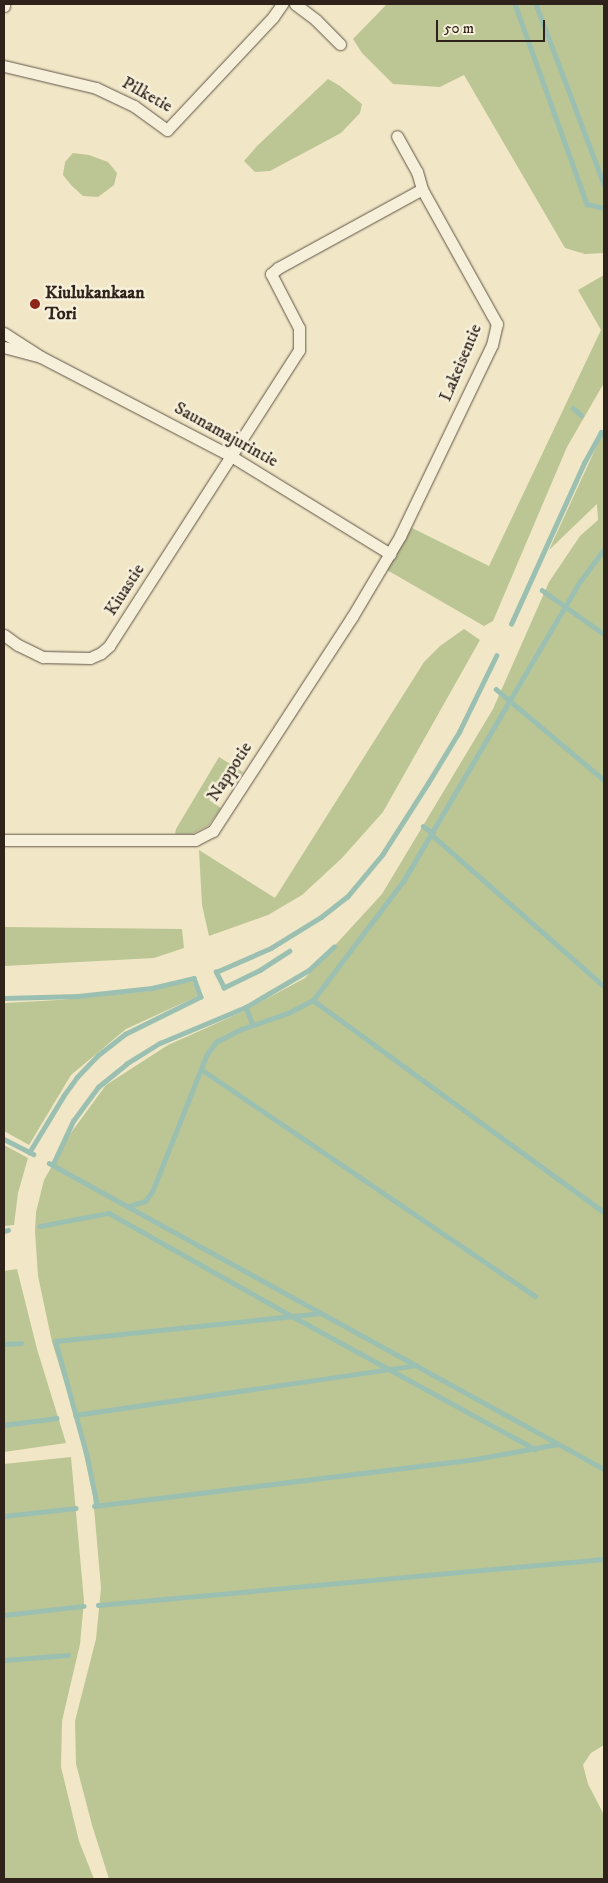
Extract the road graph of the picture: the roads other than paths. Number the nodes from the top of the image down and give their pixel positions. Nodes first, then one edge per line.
1 (282, 4) edge
2 (295, 4) edge
3 (340, 44) dead end
4 (4, 66) edge
5 (397, 136) dead end
6 (422, 189) junction
7 (4, 333) edge
8 (4, 347) edge
9 (41, 357) junction
10 (231, 456) junction
11 (390, 554) junction
12 (4, 635) edge
13 (4, 840) edge

1 - 4 street, Pilketie
2 - 3 street
5 - 6 street, Lakeisentie
6 - 10 street, Kiuastie
6 - 11 street, Lakeisentie
7 - 9 street, Saunamajurintie
8 - 9 street, Saunamajurintie
9 - 10 street, Saunamajurintie
10 - 11 street, Saunamajurintie
10 - 12 street, Kiuastie
11 - 13 street, Nappotie

